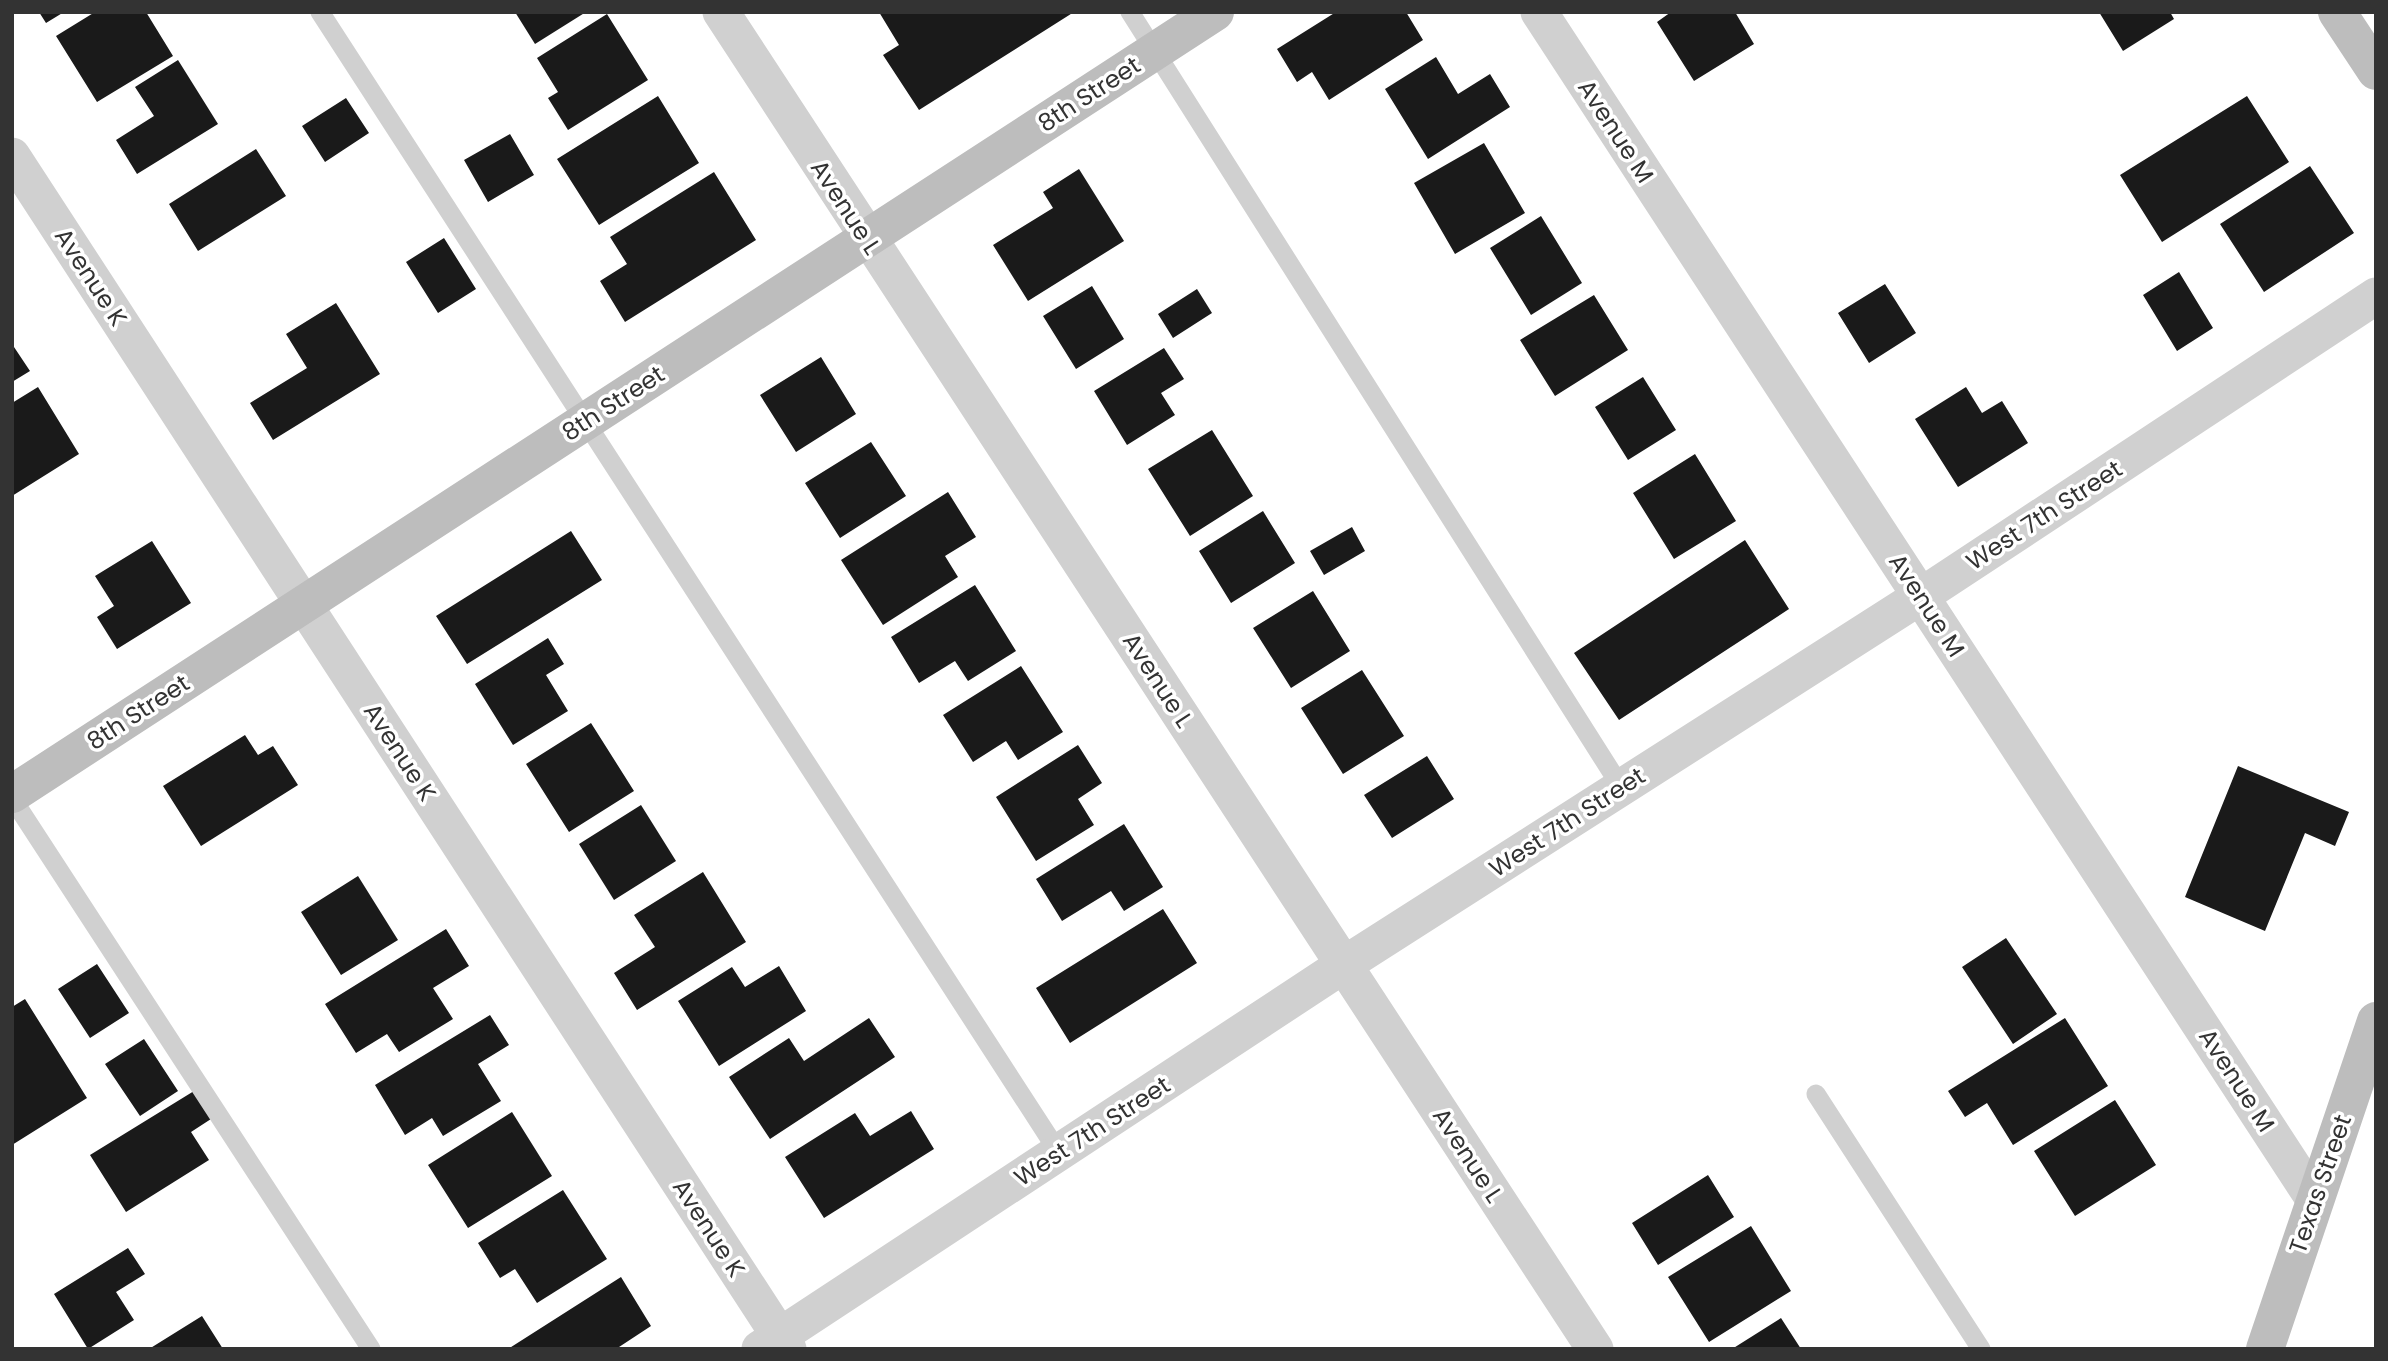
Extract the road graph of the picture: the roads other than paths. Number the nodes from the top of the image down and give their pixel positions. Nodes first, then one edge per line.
1 (320, 12) edge
2 (721, 12) edge
3 (1130, 12) edge
4 (1215, 12) edge
5 (1539, 12) edge
6 (2337, 12) edge
7 (1155, 51) junction
8 (2376, 71) edge
9 (12, 156) edge
10 (867, 239) junction
11 (2376, 296) edge
12 (585, 422) junction
13 (1921, 596) junction
14 (304, 604) junction
15 (1621, 787) junction
16 (12, 796) edge
17 (1345, 964) junction
18 (2376, 1021) edge
19 (1816, 1094) dead end
20 (1059, 1153) junction
21 (2314, 1199) junction
22 (776, 1344) edge
23 (371, 1349) edge
24 (1595, 1349) edge
25 (1981, 1349) edge
26 (2265, 1349) edge

1 - 12 lane
2 - 10 street, Avenue L
3 - 7 lane
4 - 7 street, 8th Street
5 - 13 street, Avenue M
6 - 8 street
7 - 10 street, 8th Street
7 - 15 lane
9 - 14 street, Avenue K
10 - 12 street, 8th Street
10 - 17 street, Avenue L
11 - 13 street, West 7th Street
12 - 14 street, 8th Street
12 - 20 lane
13 - 15 street, West 7th Street
13 - 21 street, Avenue M
14 - 16 street, 8th Street
14 - 22 street, Avenue K
15 - 17 street, West 7th Street
16 - 23 lane
17 - 20 street, West 7th Street
17 - 24 street, Avenue L
18 - 21 street, Texas Street
19 - 25 lane
20 - 22 street, West 7th Street
21 - 26 street, Texas Street

